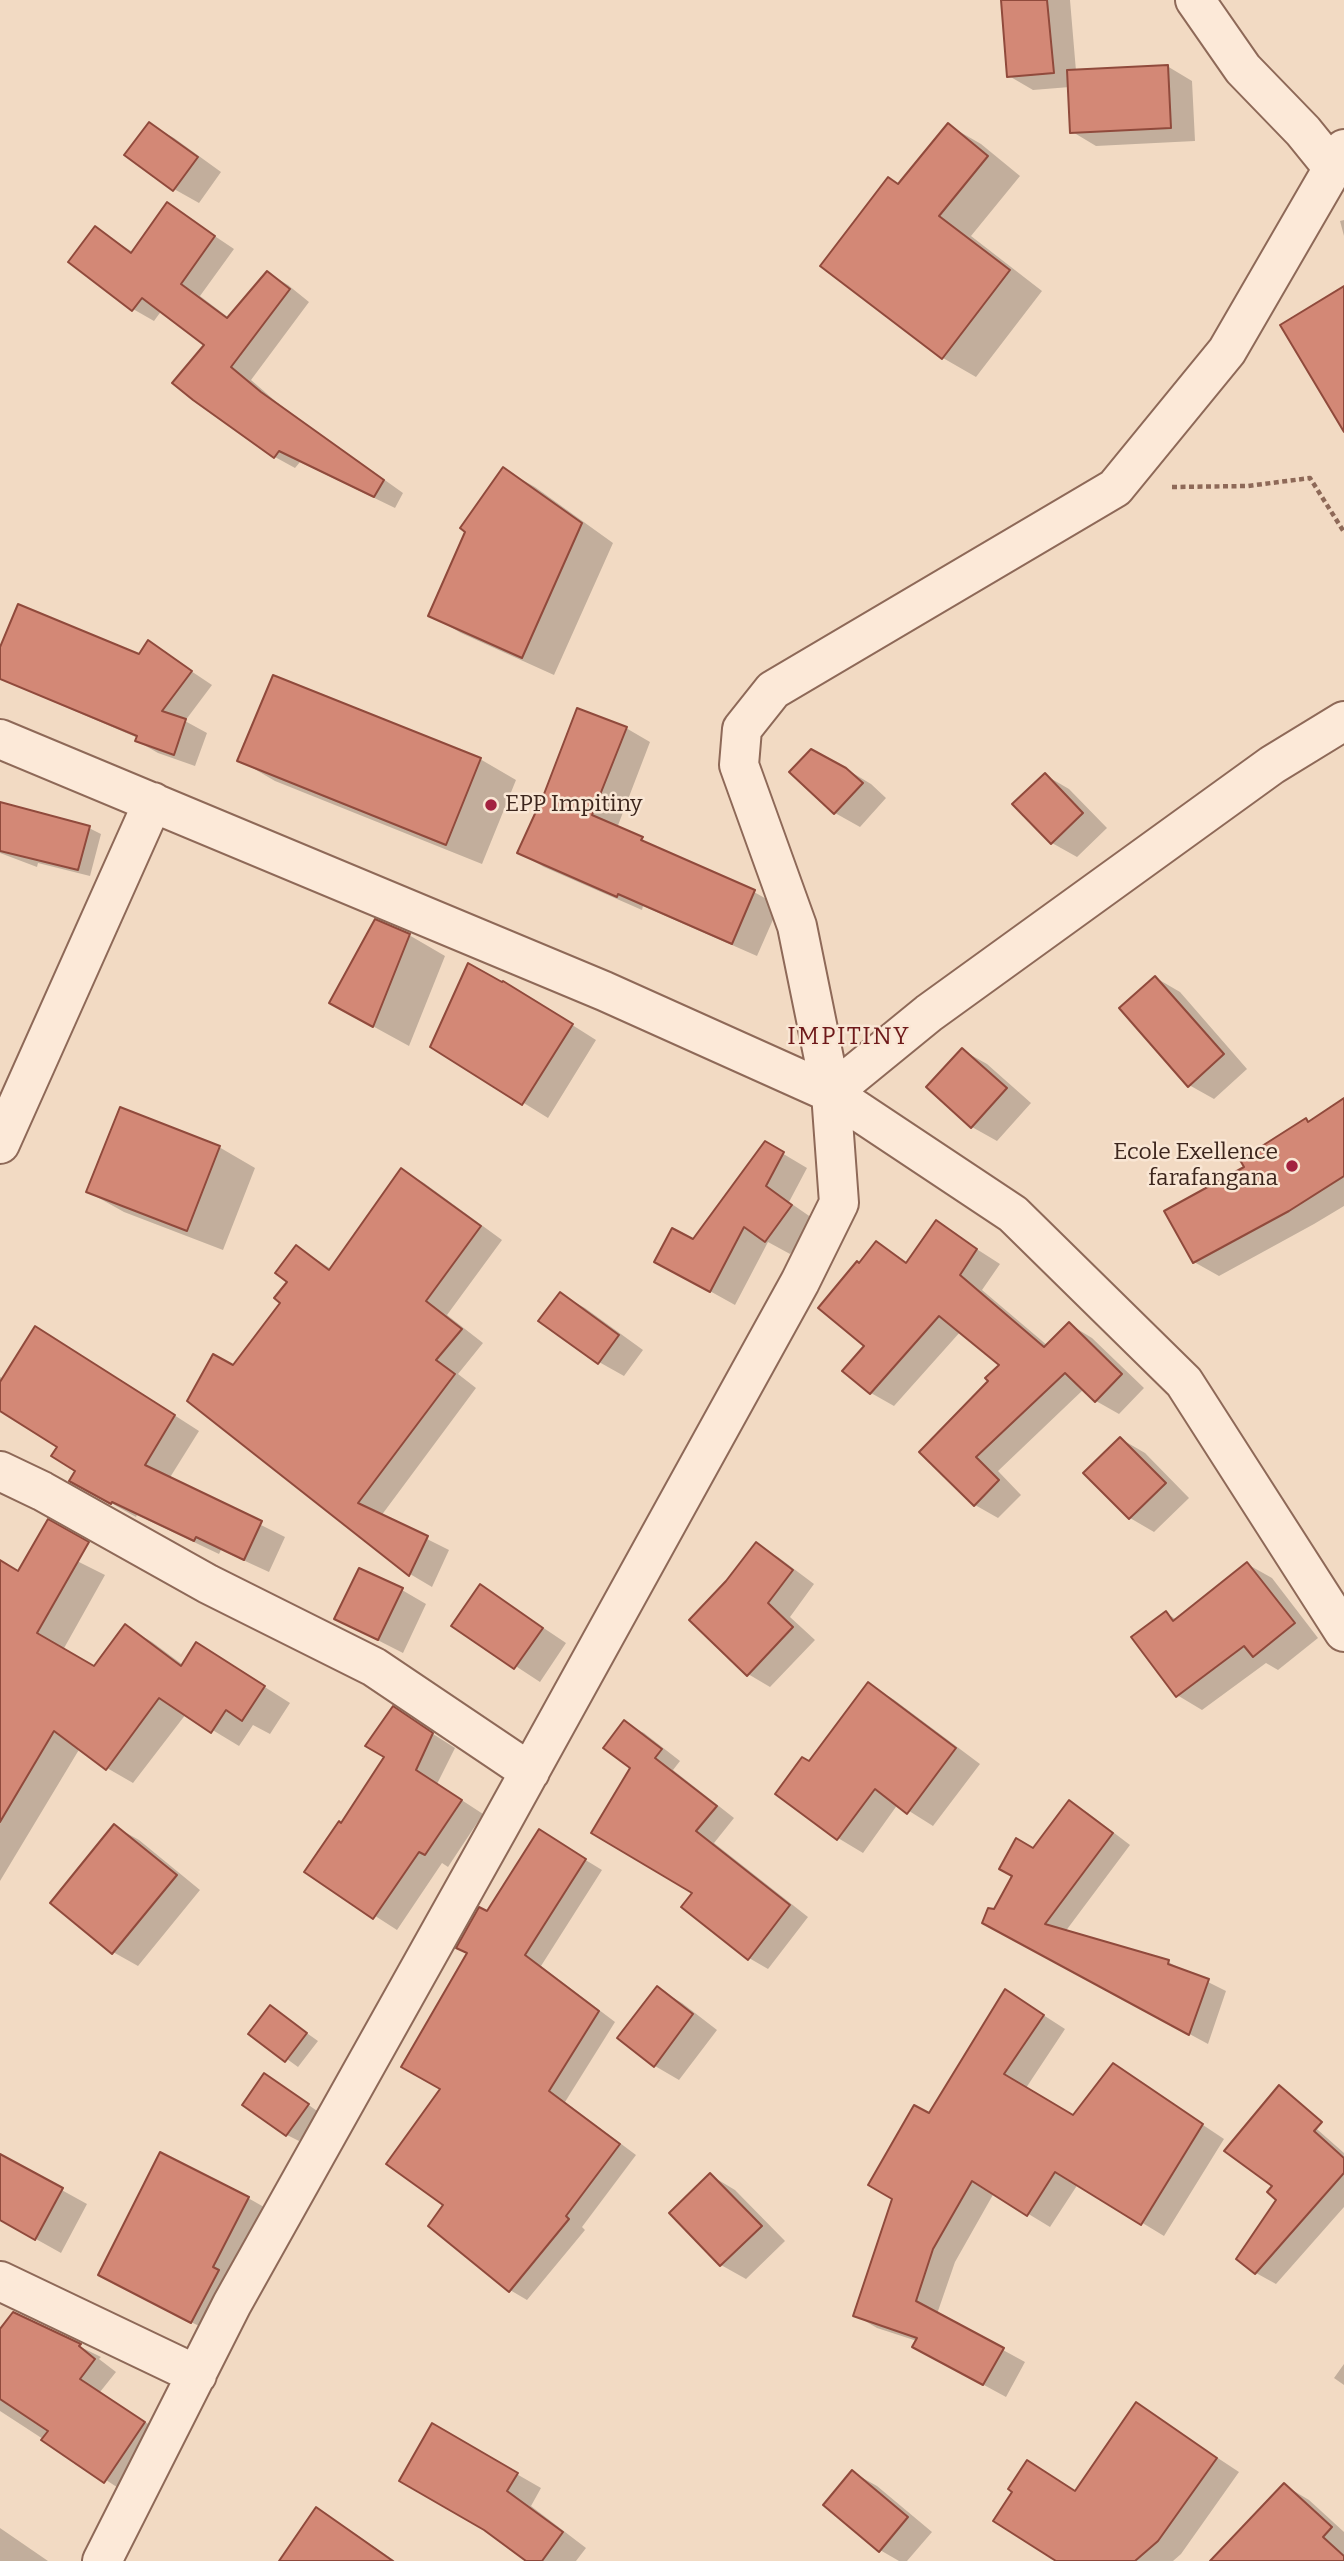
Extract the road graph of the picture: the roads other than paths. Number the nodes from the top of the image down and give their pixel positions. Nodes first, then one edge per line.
1 (1195, 0) edge
2 (1338, 158) edge
3 (1344, 721) edge
4 (0, 739) edge
5 (153, 802) junction
6 (831, 1093) junction
7 (0, 1144) edge
8 (0, 1471) edge
9 (1344, 1632) edge
10 (530, 1772) junction
11 (0, 2281) edge
12 (197, 2375) junction
13 (102, 2561) edge

1 - 2 street
2 - 6 street
3 - 6 street
4 - 5 street
5 - 6 street
5 - 7 street
6 - 9 street
6 - 10 street
8 - 10 street
10 - 12 street
11 - 12 street
12 - 13 street

